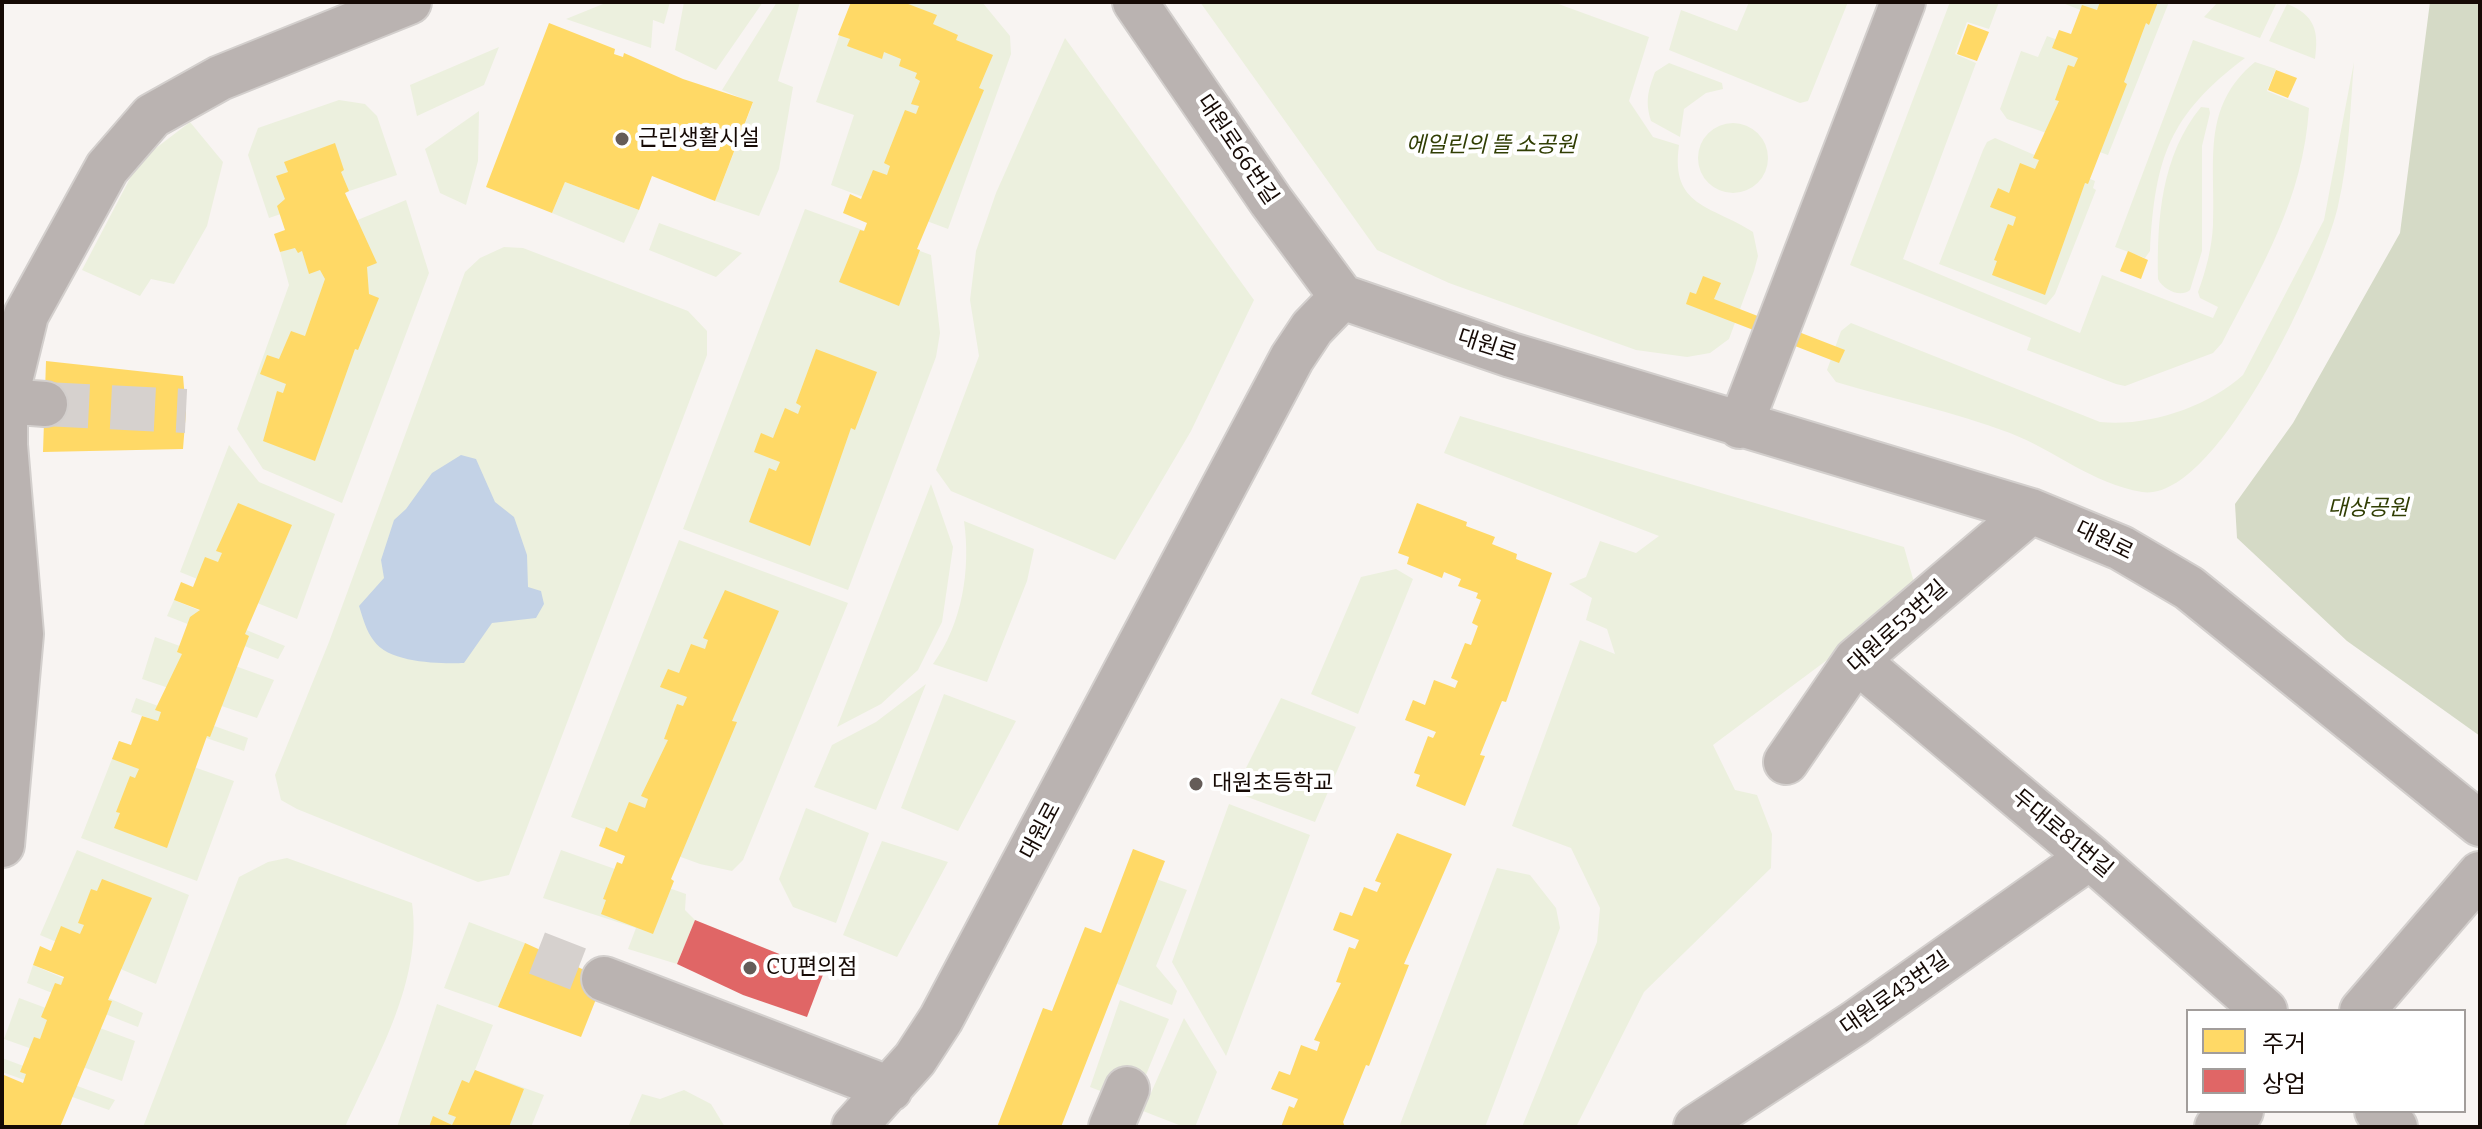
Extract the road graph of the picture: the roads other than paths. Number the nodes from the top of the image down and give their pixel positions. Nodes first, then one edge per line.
1 (409, 2) edge
2 (1135, 2) edge
3 (1903, 2) edge
4 (1342, 297) junction
5 (1740, 426) junction
6 (2031, 511) junction
7 (1856, 660) junction
8 (1786, 762) dead end
9 (2480, 824) edge
10 (2, 845) edge
11 (2090, 857) junction
12 (2480, 874) edge
13 (604, 979) tunnel mouth
14 (2263, 1009) edge
15 (2364, 1009) edge
16 (2238, 1113) edge
17 (2379, 1113) edge
18 (872, 1115) edge
19 (1696, 1127) edge
20 (2217, 1127) edge
21 (2395, 1127) edge

1 - 10 street
2 - 4 street, 대원로66번길
3 - 5 street
4 - 5 street, 대원로
4 - 18 street, 대원로
5 - 6 street, 대원로
6 - 7 street, 대원로53번길
6 - 9 street, 대원로
7 - 8 street, 대원로53번길
7 - 11 street, 두대로81번길
11 - 14 street, 두대로81번길
11 - 19 street, 대원로43번길
12 - 15 street
13 - 18 street
16 - 20 street
17 - 21 street

